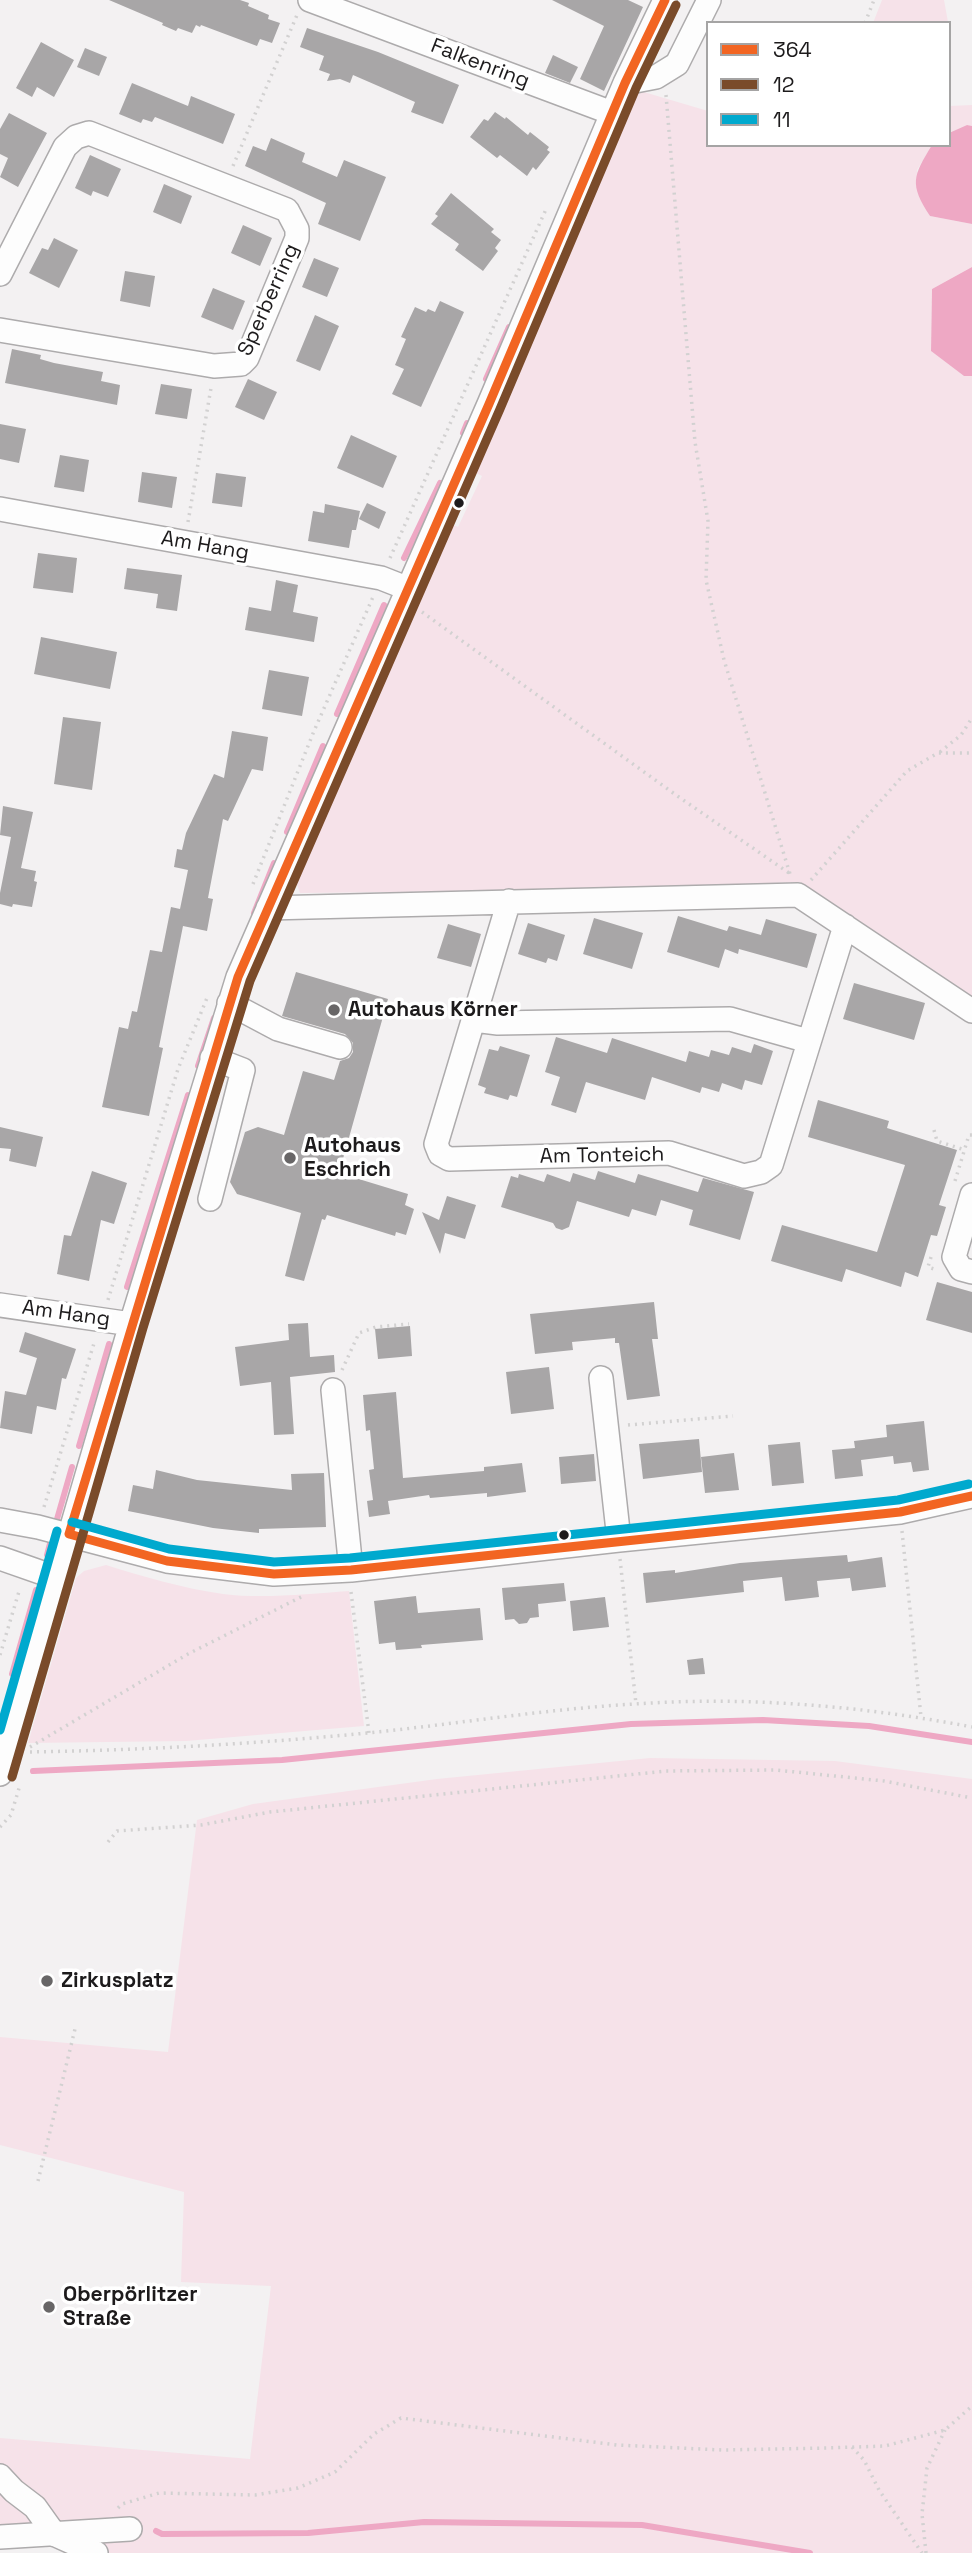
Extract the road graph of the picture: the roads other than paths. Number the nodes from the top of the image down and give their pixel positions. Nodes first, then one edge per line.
1 (665, 0) edge
2 (709, 0) edge
3 (305, 4) edge
4 (352, 7) edge
5 (625, 83) junction
6 (612, 113) junction
7 (0, 274) edge
8 (0, 330) edge
9 (0, 509) edge
10 (409, 589) junction
11 (509, 901) junction
12 (268, 908) junction
13 (845, 926) junction
14 (229, 1003) junction
15 (972, 1011) edge
16 (474, 1020) junction
17 (808, 1041) junction
18 (340, 1047) dead end
19 (212, 1058) junction
20 (972, 1195) edge
21 (210, 1199) dead end
22 (972, 1272) edge
23 (0, 1305) edge
24 (131, 1324) junction
25 (601, 1378) dead end
26 (333, 1390) dead end
27 (972, 1496) edge
28 (0, 1520) edge
29 (69, 1534) junction
30 (619, 1540) junction
31 (0, 1558) edge
32 (351, 1570) junction
33 (57, 1578) junction
34 (11, 1774) edge
35 (0, 2476) edge
36 (130, 2529) dead end
37 (0, 2537) edge
38 (95, 2542) edge
39 (56, 2544) edge

1 - 5 street
2 - 5 street
3 - 4 street, Falkenring
4 - 6 street, Falkenring
5 - 6 street
6 - 10 street
7 - 8 street, Sperberring
9 - 10 street, Am Hang
10 - 12 street
11 - 12 street
11 - 13 street
11 - 16 street, Am Tonteich
12 - 14 street
13 - 15 street
13 - 17 street, Am Tonteich
14 - 18 street
14 - 19 street
16 - 17 street
16 - 17 street, Am Tonteich
19 - 21 street
19 - 24 street
20 - 22 street
23 - 24 street, Am Hang
24 - 29 street
25 - 30 street
26 - 32 street
27 - 30 street
28 - 29 street
29 - 32 street
29 - 33 street
30 - 32 street
31 - 33 street
33 - 34 street
35 - 39 street
36 - 38 street
37 - 39 street
38 - 39 street

